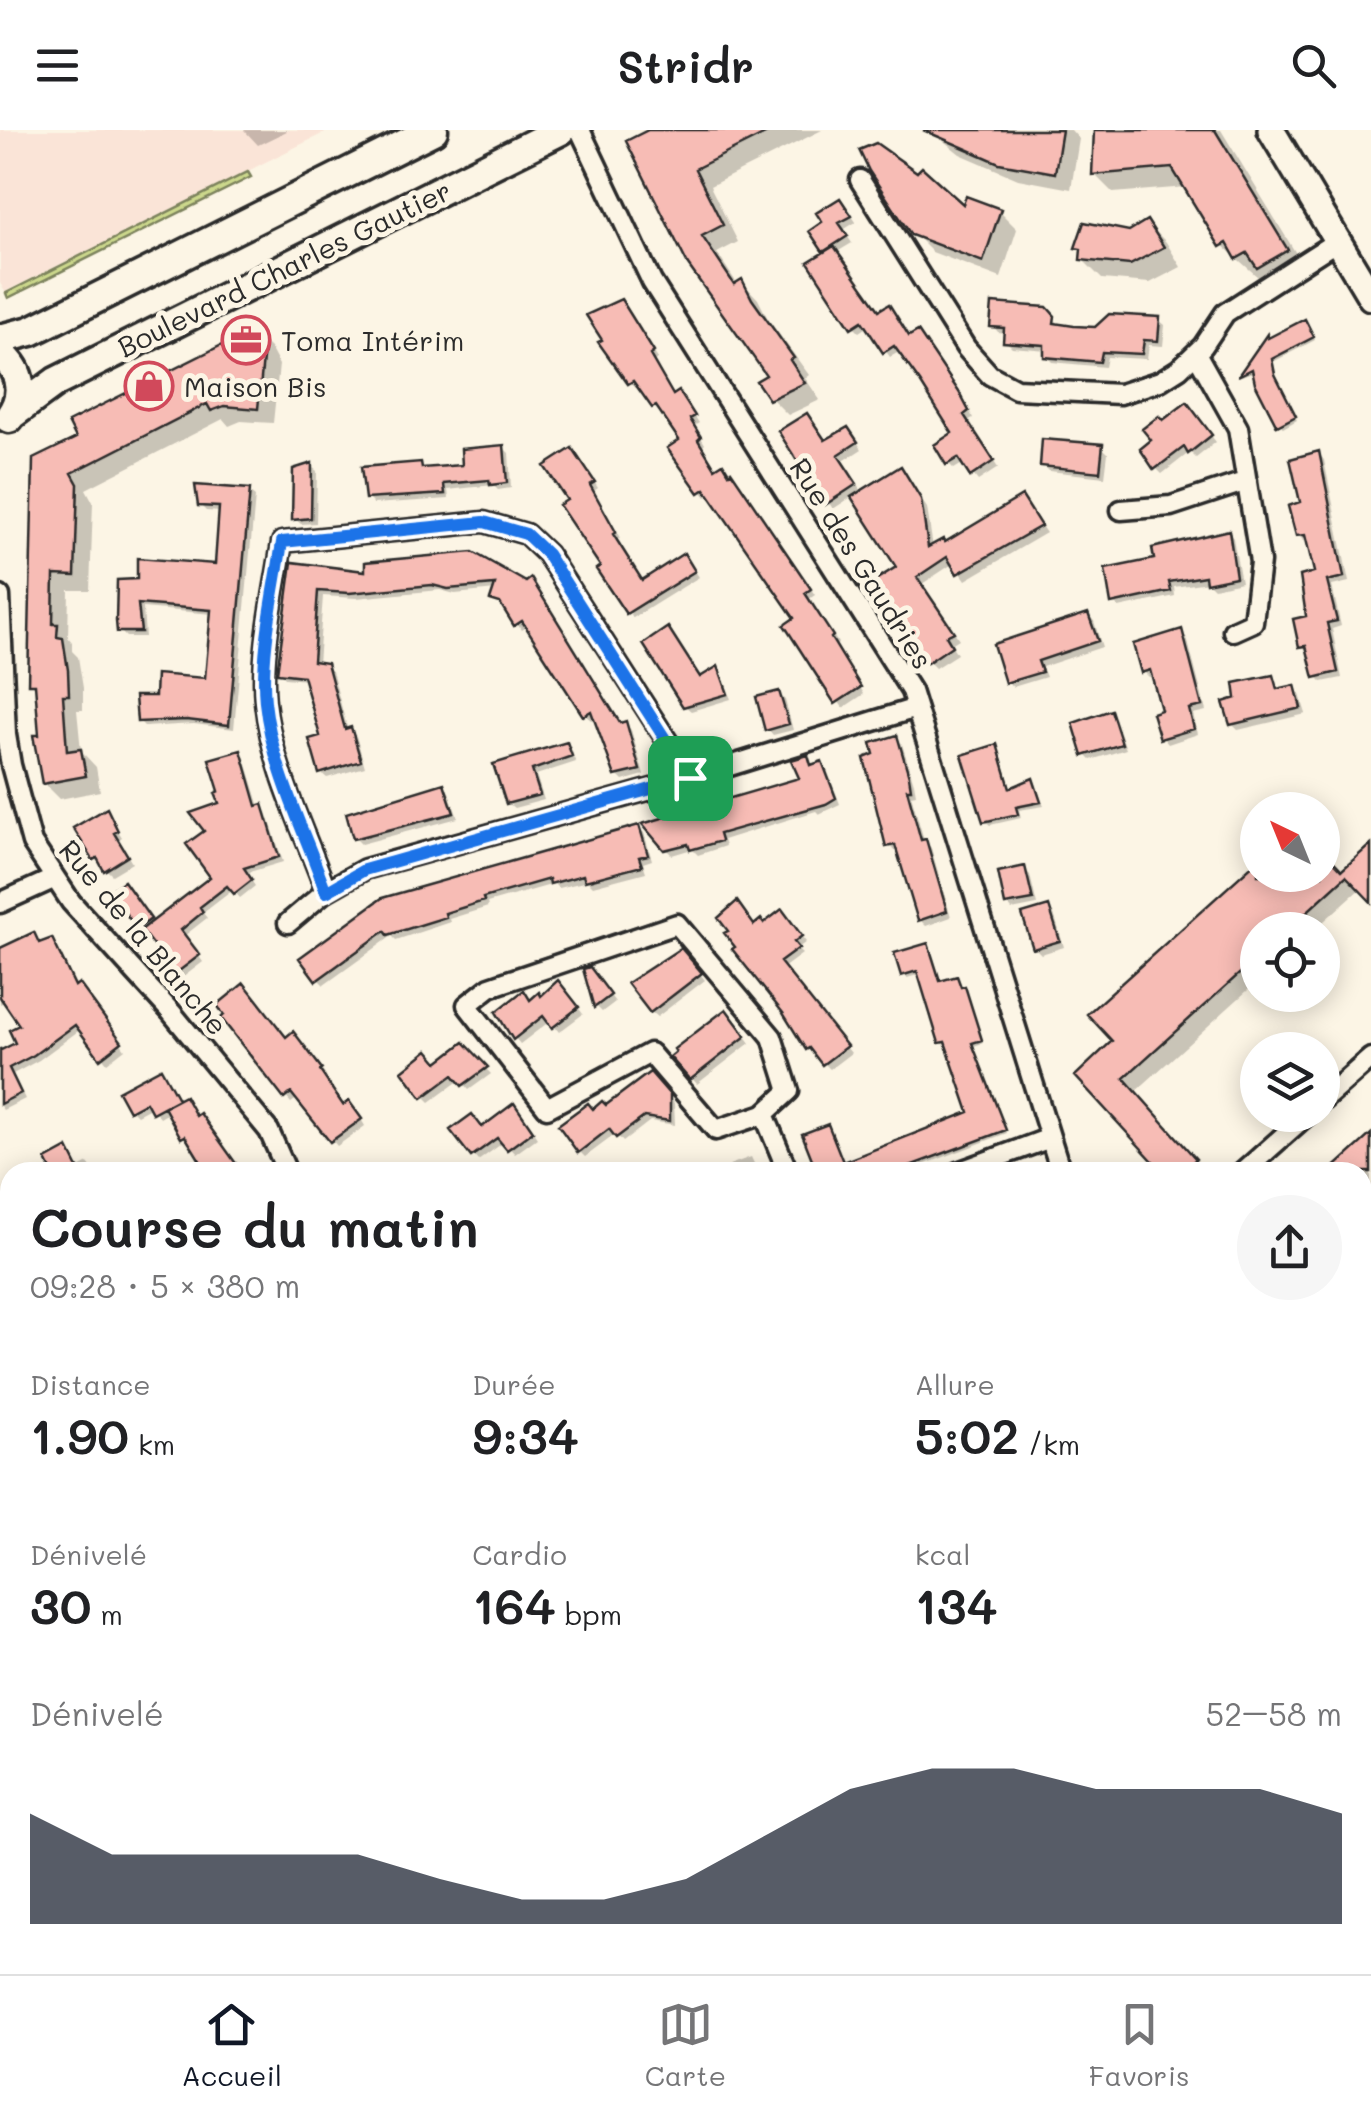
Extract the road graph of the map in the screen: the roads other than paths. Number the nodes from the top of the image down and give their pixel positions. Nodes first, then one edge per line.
1 (433, 130) edge
2 (561, 130) edge
3 (580, 130) edge
4 (1272, 137) edge
5 (860, 180) dead end
6 (1336, 241) junction
7 (1371, 297) edge
8 (0, 339) edge
9 (1196, 353) junction
10 (0, 354) edge
11 (6, 420) edge
12 (1246, 481) junction
13 (1120, 510) dead end
14 (0, 596) edge
15 (1233, 632) dead end
16 (916, 708) junction
17 (690, 778) junction
18 (53, 879) junction
19 (326, 892) junction
20 (0, 903) edge
21 (288, 924) dead end
22 (1371, 1058) edge
23 (1340, 1085) edge
24 (764, 1114) junction
25 (1288, 1132) edge
26 (1050, 1138) junction
27 (282, 1162) edge
28 (784, 1162) edge
29 (985, 1162) edge
30 (1058, 1162) edge
31 (1254, 1162) edge

1 - 8 main road, Boulevard Charles Gautier
2 - 11 main road, Boulevard Charles Gautier
3 - 16 street, Rue des Gaudries
4 - 6 main road
5 - 9 street
6 - 7 main road
6 - 9 street
9 - 12 street
10 - 11 main road
12 - 13 street
12 - 15 street
14 - 18 street, Rue de la Blanche
16 - 17 street
16 - 26 street, Rue des Gaudries
17 - 19 street
17 - 19 street
18 - 20 street
18 - 27 street, Rue de la Blanche
19 - 21 street
22 - 23 street
24 - 24 street
24 - 28 street
25 - 31 street
26 - 29 street
26 - 30 street, Rue des Gaudries

